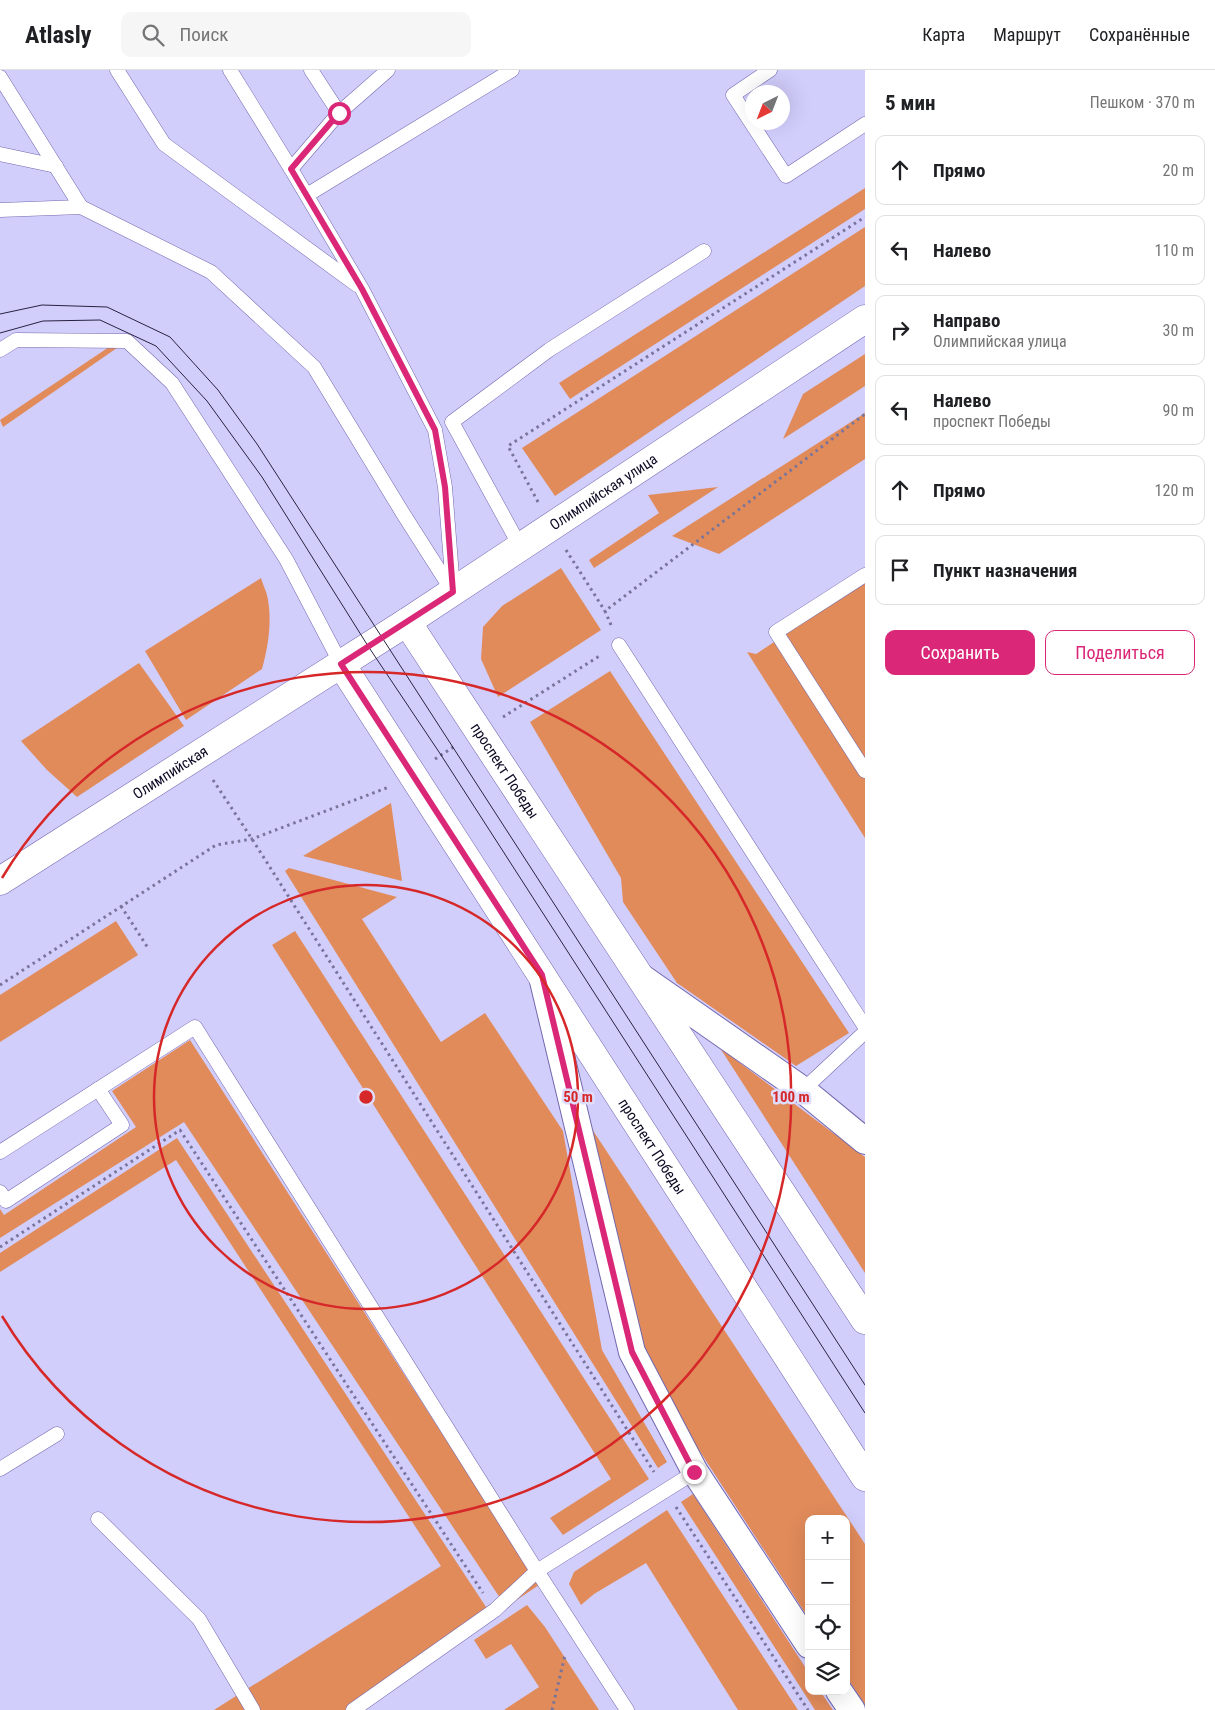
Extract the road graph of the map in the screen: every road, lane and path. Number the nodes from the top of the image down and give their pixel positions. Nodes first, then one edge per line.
1 (117, 70) edge
2 (230, 70) edge
3 (311, 70) edge
4 (388, 70) edge
5 (512, 70) edge
6 (770, 70) edge
7 (0, 77) edge
8 (339, 113) junction
9 (865, 124) edge
10 (0, 154) edge
11 (56, 166) junction
12 (291, 169) junction
13 (307, 196) junction
14 (81, 207) junction
15 (0, 210) edge
16 (865, 217) edge
17 (704, 251) dead end
18 (362, 289) junction
19 (865, 319) edge
20 (0, 350) edge
21 (865, 414) edge
22 (551, 528) junction
23 (521, 548) junction
24 (865, 575) edge
25 (453, 592) junction
26 (605, 611) junction
27 (407, 622) junction
28 (619, 645) junction
29 (341, 664) junction
30 (479, 731) junction
31 (197, 756) junction
32 (865, 771) edge
33 (412, 773) junction
34 (252, 839) junction
35 (0, 881) edge
36 (121, 906) junction
37 (148, 948) dead end
38 (542, 975) junction
39 (641, 977) junction
40 (0, 985) edge
41 (865, 1028) edge
42 (865, 1032) edge
43 (98, 1089) junction
44 (803, 1090) junction
45 (865, 1140) edge
46 (0, 1152) edge
47 (0, 1192) edge
48 (0, 1247) edge
49 (865, 1320) edge
50 (57, 1434) dead end
51 (0, 1470) edge
52 (694, 1472) junction
53 (865, 1477) edge
54 (666, 1490) junction
55 (98, 1520) dead end
56 (537, 1571) junction
57 (494, 1610) junction
58 (572, 1626) junction
59 (805, 1639) edge
60 (842, 1695) edge
61 (253, 1710) edge
62 (353, 1710) edge
63 (552, 1710) edge
64 (627, 1710) edge
65 (808, 1710) edge
66 (852, 1710) edge

1 - 18 lane
2 - 12 lane
3 - 8 lane
4 - 8 lane
5 - 13 lane
6 - 9 lane
7 - 11 lane
8 - 12 lane
10 - 11 lane
11 - 14 lane
12 - 13 lane
13 - 18 lane
14 - 15 lane
14 - 25 lane
16 - 22 path
17 - 23 lane
18 - 25 lane
19 - 22 main road, Олимпийская улица
20 - 29 lane
21 - 26 path
22 - 23 main road, Олимпийская улица
22 - 26 path
23 - 25 main road, Олимпийская улица
24 - 32 lane
25 - 27 main road, Олимпийская улица
26 - 28 path
27 - 29 main road, Олимпийская улица
27 - 30 main road, проспект Победы
28 - 30 path
28 - 41 lane
29 - 31 main road, Олимпийская
29 - 33 main road, проспект Победы
30 - 33 path
30 - 39 main road, проспект Победы
31 - 34 path
31 - 35 main road, Олимпийская
33 - 34 path
33 - 38 main road, проспект Победы
34 - 36 path
34 - 54 path
36 - 37 path
36 - 40 path
38 - 52 street
38 - 53 main road, проспект Победы
39 - 44 street
39 - 49 main road, проспект Победы
42 - 44 lane
43 - 46 lane
43 - 47 lane
43 - 56 lane
44 - 45 street
48 - 57 path
50 - 51 lane
52 - 54 lane
52 - 59 street
54 - 56 lane
54 - 65 path
55 - 61 lane
56 - 57 lane
56 - 58 lane
57 - 62 lane
58 - 63 path
58 - 64 lane
60 - 66 street

